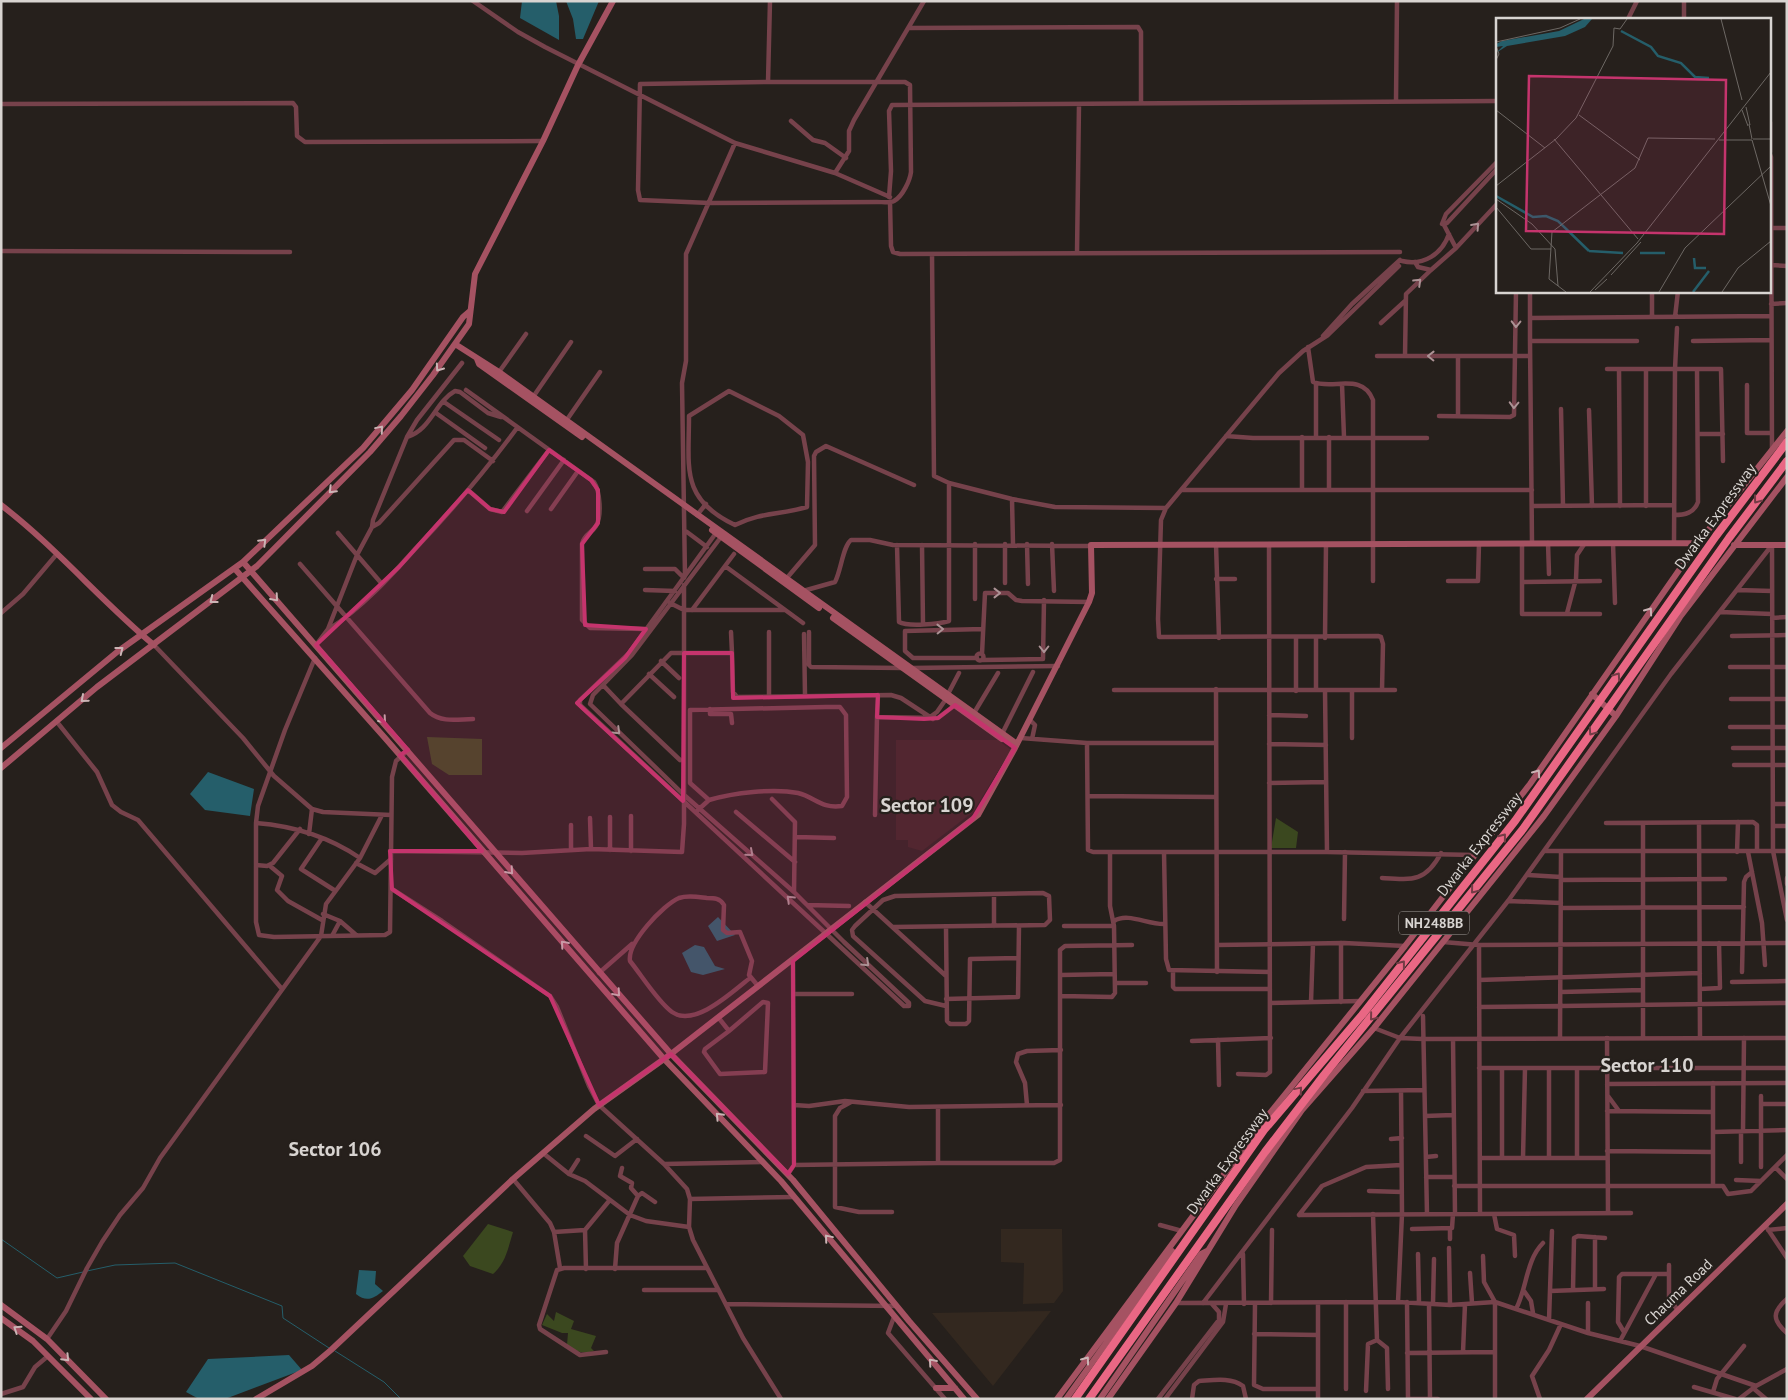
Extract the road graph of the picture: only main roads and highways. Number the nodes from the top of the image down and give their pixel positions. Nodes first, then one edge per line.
1 (1787, 442) edge
2 (1787, 461) edge
3 (1075, 1399) edge
4 (1089, 1399) edge

3 -> 1 highway, Dwarka Expressway / NH248BB, bridge
2 -> 4 highway, Dwarka Expressway / NH248BB, bridge

